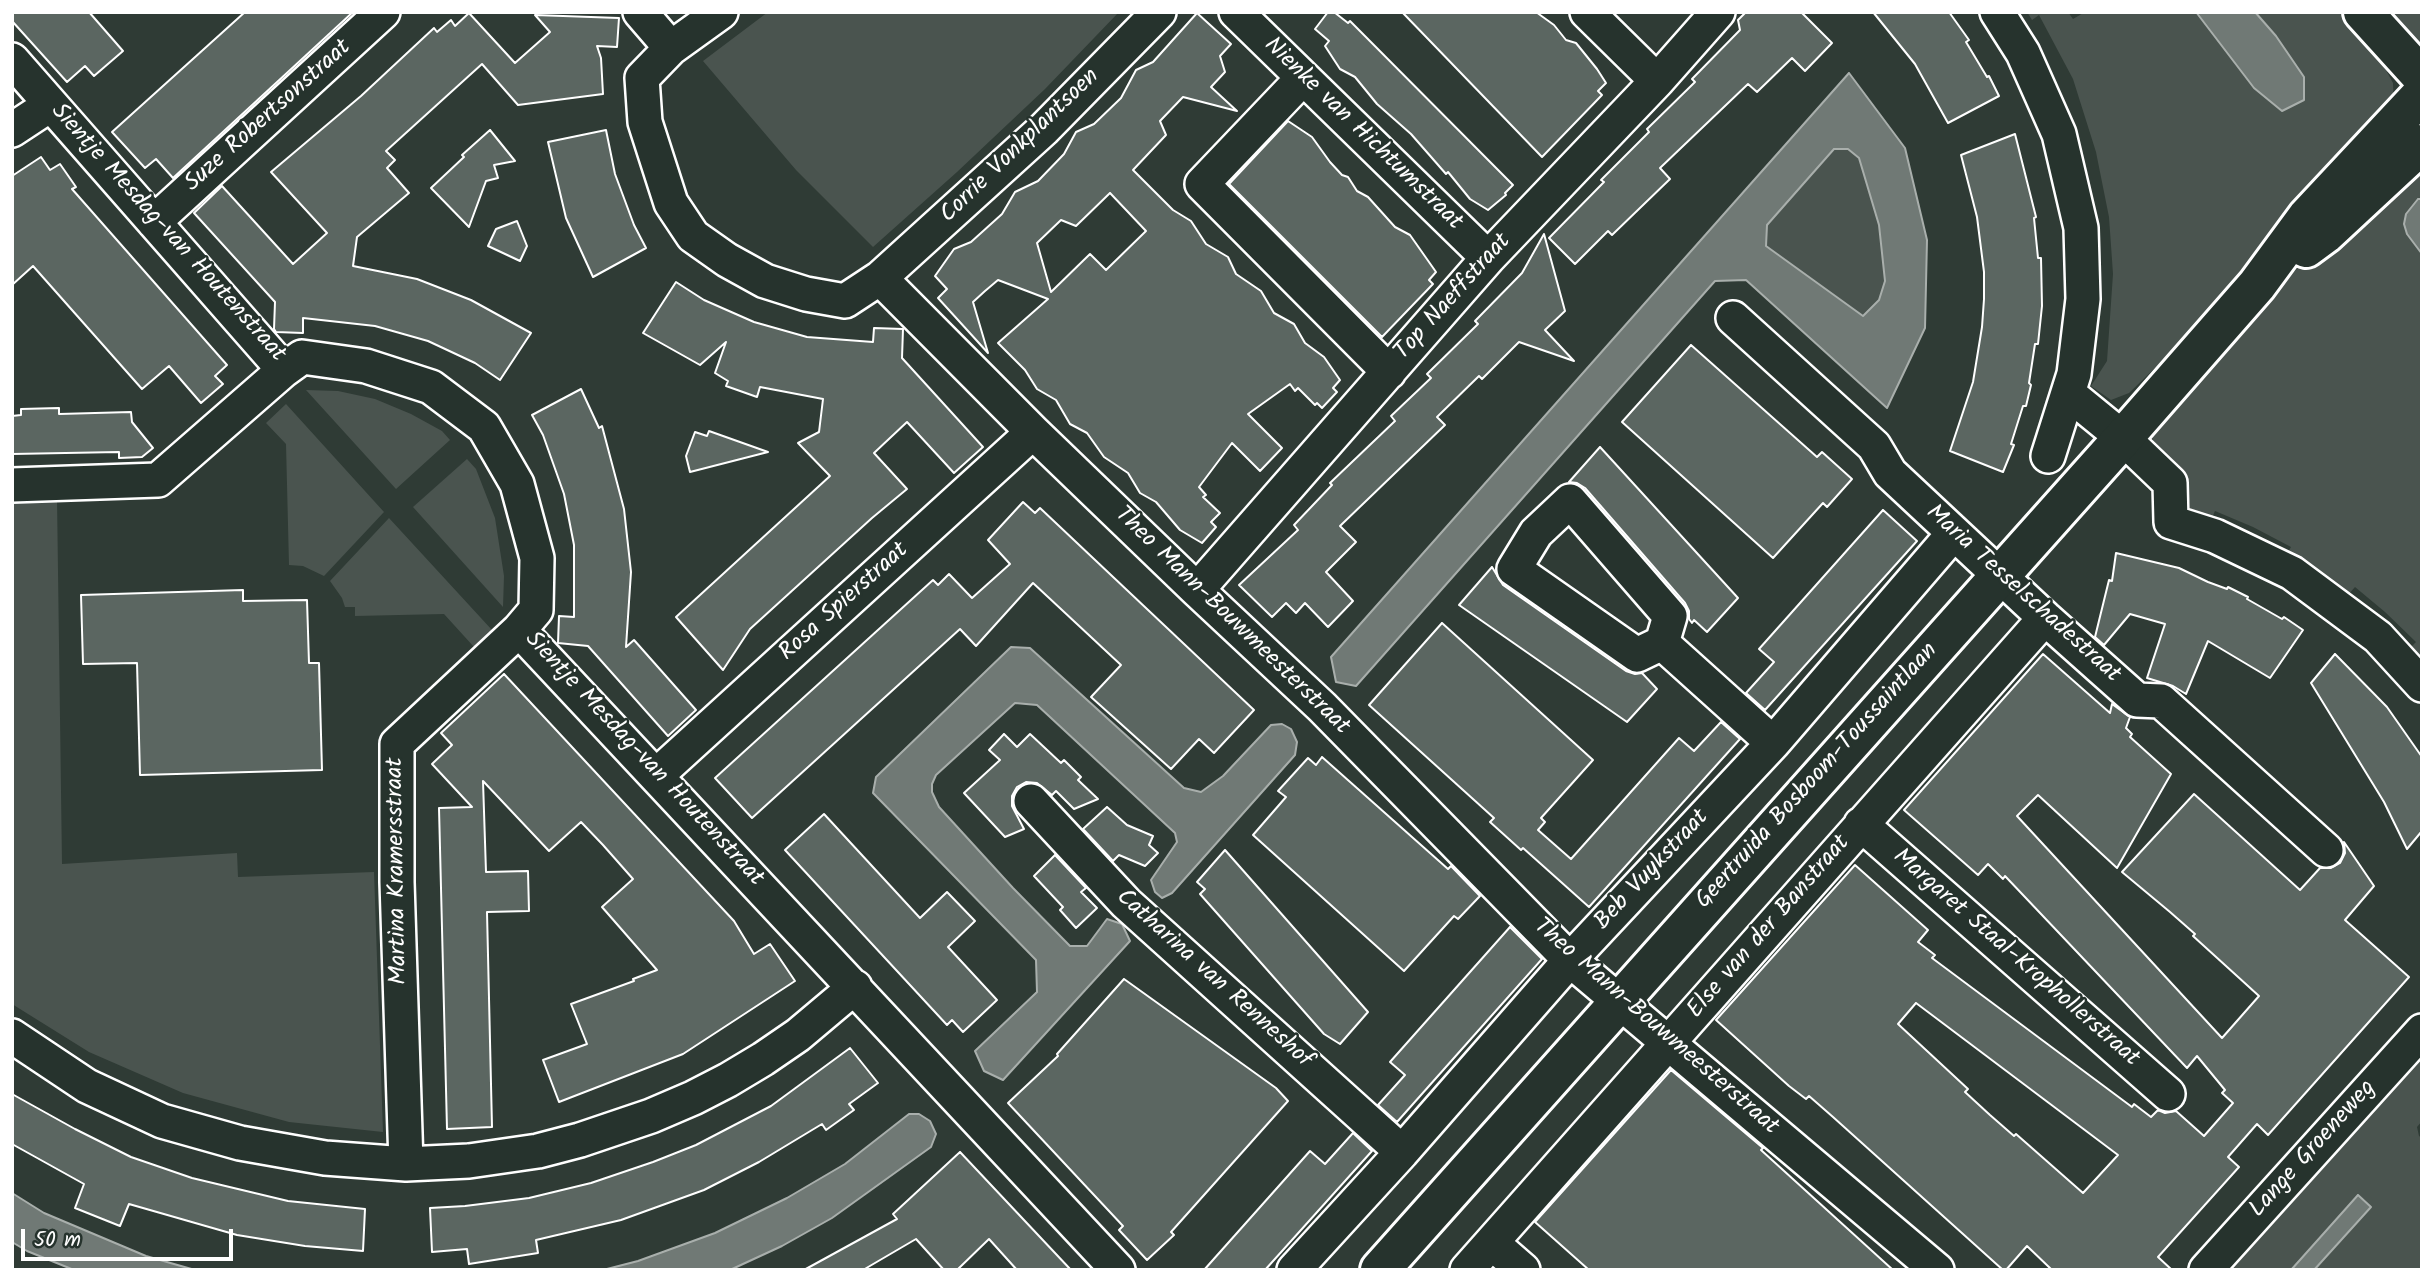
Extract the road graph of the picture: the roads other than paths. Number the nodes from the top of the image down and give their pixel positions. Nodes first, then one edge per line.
1 (383, 12) edge
2 (640, 12) edge
3 (721, 12) edge
4 (1159, 12) edge
5 (1236, 12) edge
6 (1587, 12) edge
7 (1718, 12) edge
8 (1997, 12) edge
9 (2363, 12) edge
10 (671, 48) junction
11 (12, 60) edge
12 (2422, 77) edge
13 (1302, 79) junction
14 (1657, 81) junction
15 (2422, 94) edge
16 (50, 105) junction
17 (12, 130) edge
18 (2422, 144) edge
19 (154, 222) junction
20 (1488, 258) junction
21 (880, 278) junction
22 (2257, 285) junction
23 (1733, 318) dead end
24 (284, 370) junction
25 (1389, 372) junction
26 (2068, 393) junction
27 (1033, 432) junction
28 (2123, 438) junction
29 (2048, 456) dead end
30 (12, 485) edge
31 (1954, 533) junction
32 (2000, 575) junction
33 (1196, 590) junction
34 (2045, 618) junction
35 (519, 631) junction
36 (1662, 643) junction
37 (2422, 685) edge
38 (1773, 743) junction
39 (657, 775) junction
40 (1031, 801) dead end
41 (1861, 824) junction
42 (2326, 850) dead end
43 (1570, 960) junction
44 (855, 987) junction
45 (1620, 1003) junction
46 (2422, 1031) edge
47 (12, 1036) edge
48 (1669, 1044) junction
49 (2168, 1094) dead end
50 (1402, 1152) junction
51 (406, 1164) junction
52 (1492, 1243) junction
53 (1118, 1270) edge
54 (1294, 1270) edge
55 (1380, 1270) edge
56 (1467, 1270) edge
57 (1523, 1270) edge
58 (1937, 1270) edge
59 (2206, 1270) edge

1 - 19 street, Suze Robertsonstraat
2 - 10 street
3 - 10 street
4 - 21 street, Corrie Vonkplantsoen
5 - 13 street, Nienke van Hichtumstraat
6 - 14 street
7 - 14 street, Top Naeffstraat
8 - 26 street
9 - 12 street
10 - 21 street
11 - 16 street, Sientje Mesdag-van Houtenstraat
13 - 20 street, Nienke van Hichtumstraat
13 - 25 street
14 - 20 street, Top Naeffstraat
15 - 22 street, Geertruida Bosboom-Toussaintlaan
16 - 17 street
16 - 19 street, Sientje Mesdag-van Houtenstraat
18 - 22 street, Geertruida Bosboom-Toussaintlaan
19 - 24 street, Sientje Mesdag-van Houtenstraat
20 - 25 street, Top Naeffstraat
21 - 27 street, Theo Mann-Bouwmeesterstraat
22 - 28 street, Geertruida Bosboom-Toussaintlaan
23 - 31 street, Maria Tesselschadestraat
24 - 30 street
24 - 35 street, Sientje Mesdag-van Houtenstraat
25 - 33 street, Top Naeffstraat
26 - 28 street
26 - 29 street
27 - 33 street, Theo Mann-Bouwmeesterstraat
27 - 39 street, Rosa Spierstraat
28 - 32 street, Geertruida Bosboom-Toussaintlaan
28 - 37 street
31 - 32 street, Maria Tesselschadestraat
31 - 38 street, Beb Vuykstraat
32 - 34 street, Maria Tesselschadestraat
32 - 45 street, Geertruida Bosboom-Toussaintlaan
33 - 43 street, Theo Mann-Bouwmeesterstraat
34 - 41 street, Else van der Banstraat
34 - 42 street, Maria Tesselschadestraat
35 - 39 street, Sientje Mesdag-van Houtenstraat
35 - 51 street, Martina Kramersstraat
36 - 36 street
36 - 38 street
38 - 43 street, Beb Vuykstraat
39 - 44 street, Sientje Mesdag-van Houtenstraat
40 - 50 street, Catharina van Renneshof
41 - 48 street, Else van der Banstraat
41 - 49 street, Margaret Staal-Krophollerstraat
43 - 45 street, Theo Mann-Bouwmeesterstraat
43 - 50 street, Beb Vuykstraat
44 - 51 street
44 - 53 street, Sientje Mesdag-van Houtenstraat
45 - 48 street, Theo Mann-Bouwmeesterstraat
45 - 55 street, Geertruida Bosboom-Toussaintlaan
46 - 59 street, Lange Groeneweg
47 - 51 street
48 - 52 street, Else van der Banstraat
48 - 58 street, Theo Mann-Bouwmeesterstraat
50 - 54 street, Beb Vuykstraat
52 - 56 street, Else van der Banstraat
52 - 57 street

